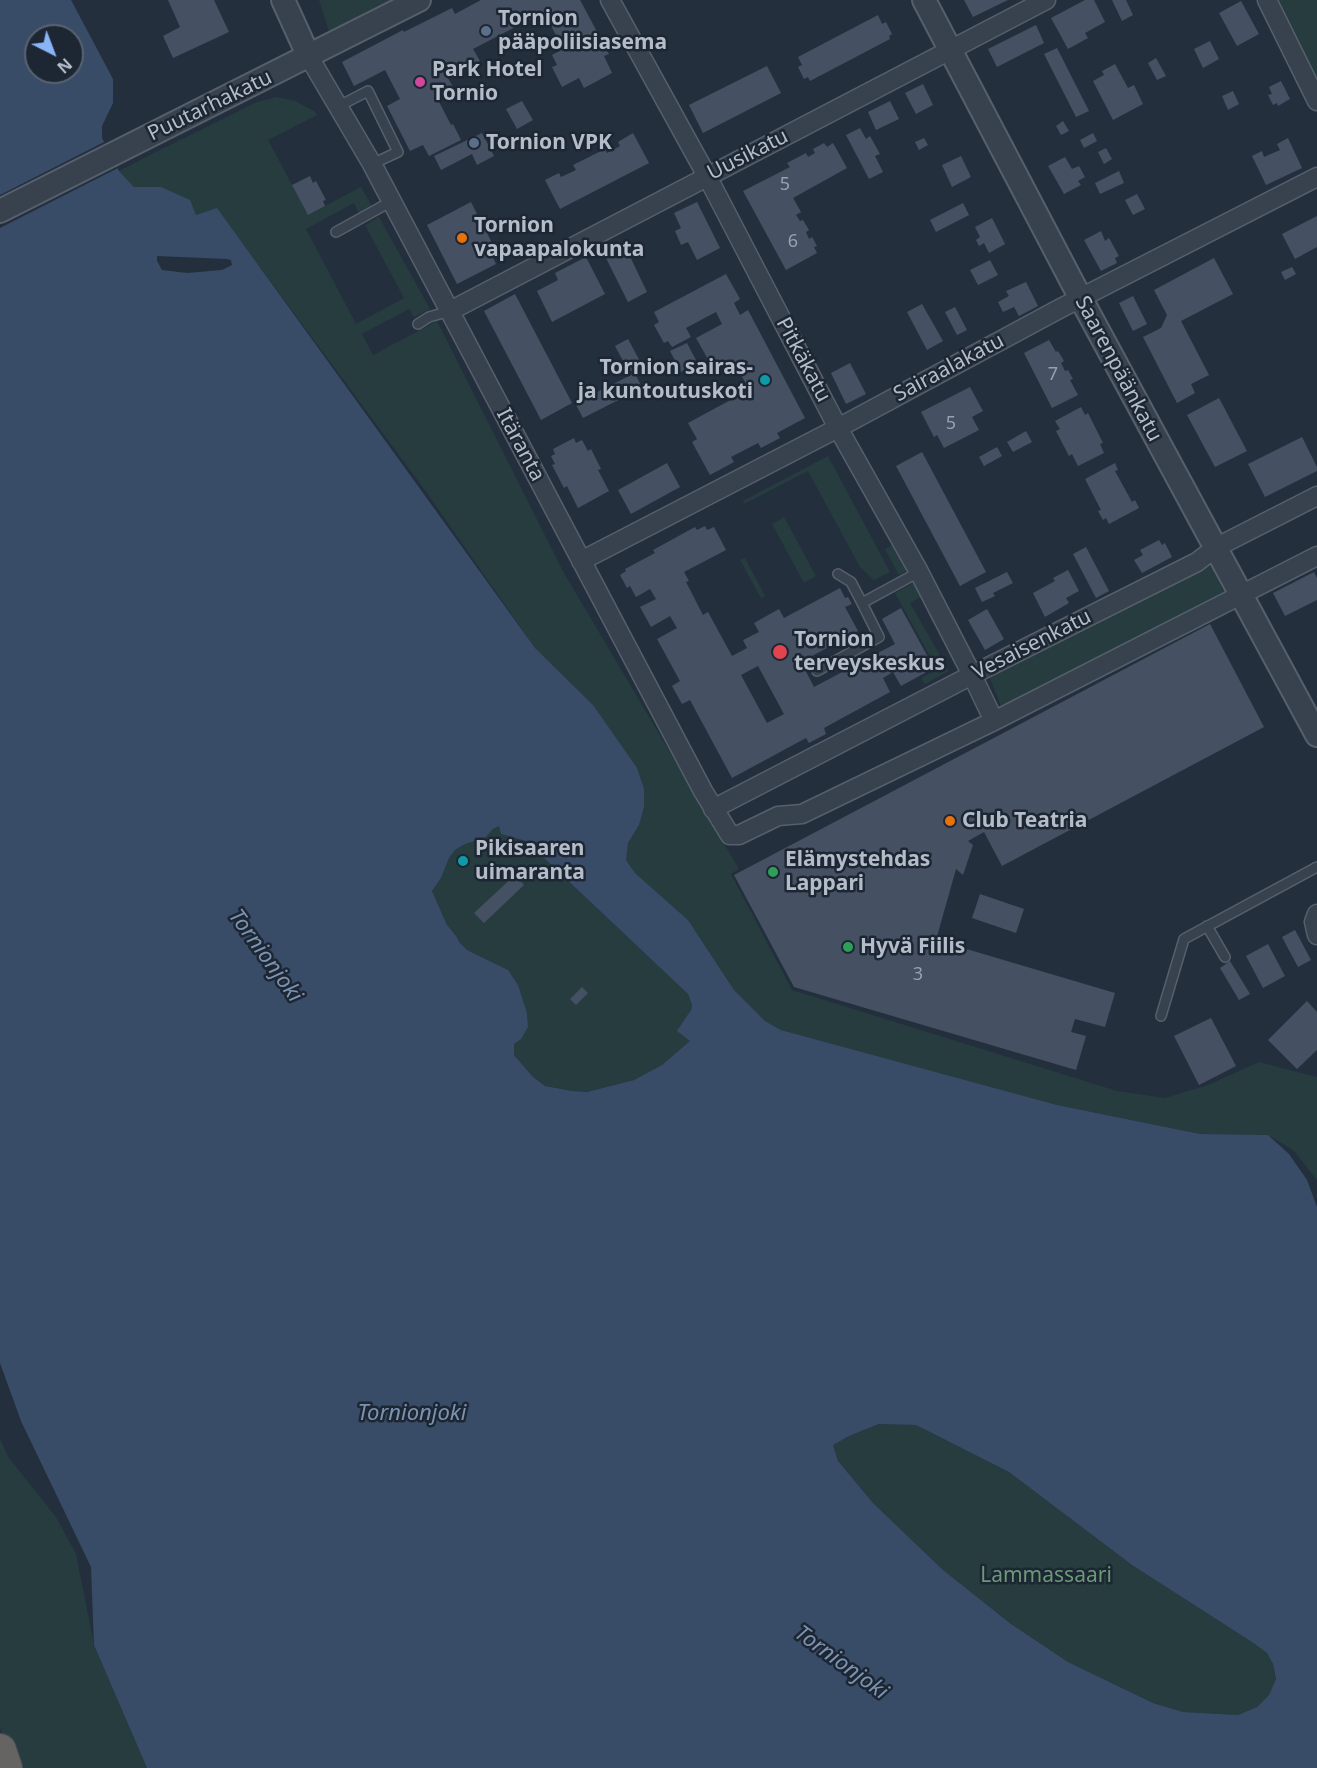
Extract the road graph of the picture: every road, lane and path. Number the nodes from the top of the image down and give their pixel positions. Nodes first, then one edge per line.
1 (284, 0) edge
2 (419, 0) edge
3 (610, 0) edge
4 (924, 0) edge
5 (1046, 0) edge
6 (1267, 0) edge
7 (950, 50) junction
8 (309, 57) junction
9 (1317, 101) edge
10 (339, 106) junction
11 (372, 164) junction
12 (707, 176) junction
13 (1317, 177) edge
14 (392, 201) junction
15 (0, 212) edge
16 (336, 232) dead end
17 (1081, 299) junction
18 (450, 312) junction
19 (418, 324) dead end
20 (838, 428) junction
21 (1317, 496) edge
22 (1215, 548) junction
23 (1317, 556) edge
24 (581, 561) junction
25 (919, 572) junction
26 (838, 574) dead end
27 (1241, 595) junction
28 (862, 603) junction
29 (817, 671) dead end
30 (972, 675) junction
31 (994, 721) junction
32 (1317, 735) edge
33 (714, 809) junction
34 (1317, 867) edge
35 (1317, 914) edge
36 (1207, 926) junction
37 (1317, 935) edge
38 (1225, 957) dead end
39 (1161, 1016) dead end
40 (0, 1750) edge
41 (6, 1768) edge

1 - 8 street
2 - 8 street, Puutarhakatu
3 - 12 street, Pitkäkatu
4 - 7 street, Saarenpäänkatu
5 - 7 street, Uusikatu
6 - 9 street
7 - 12 street, Uusikatu
7 - 17 street, Saarenpäänkatu
8 - 10 street, Itäranta
8 - 15 street, Puutarhakatu
10 - 11 street, Itäranta
10 - 11 lane
11 - 14 street, Itäranta
12 - 18 street, Uusikatu
12 - 20 street, Pitkäkatu
13 - 17 street, Sairaalakatu
14 - 16 lane
14 - 18 street, Itäranta
17 - 20 street, Sairaalakatu
17 - 22 street, Saarenpäänkatu
18 - 19 lane
18 - 24 street, Itäranta
20 - 24 street, Sairaalakatu
20 - 25 street, Pitkäkatu
21 - 22 street, Vesaisenkatu
22 - 27 street, Saarenpäänkatu
22 - 30 street, Vesaisenkatu
23 - 27 street
24 - 33 street, Itäranta
25 - 28 lane
25 - 30 street, Pitkäkatu
26 - 28 lane
27 - 31 street
27 - 32 street, Saarenpäänkatu
28 - 29 lane
30 - 31 street, Pitkäkatu
30 - 33 street, Vesaisenkatu
31 - 33 street, Itäranta
34 - 36 lane
35 - 37 street
36 - 38 lane
36 - 39 lane
40 - 41 highway

